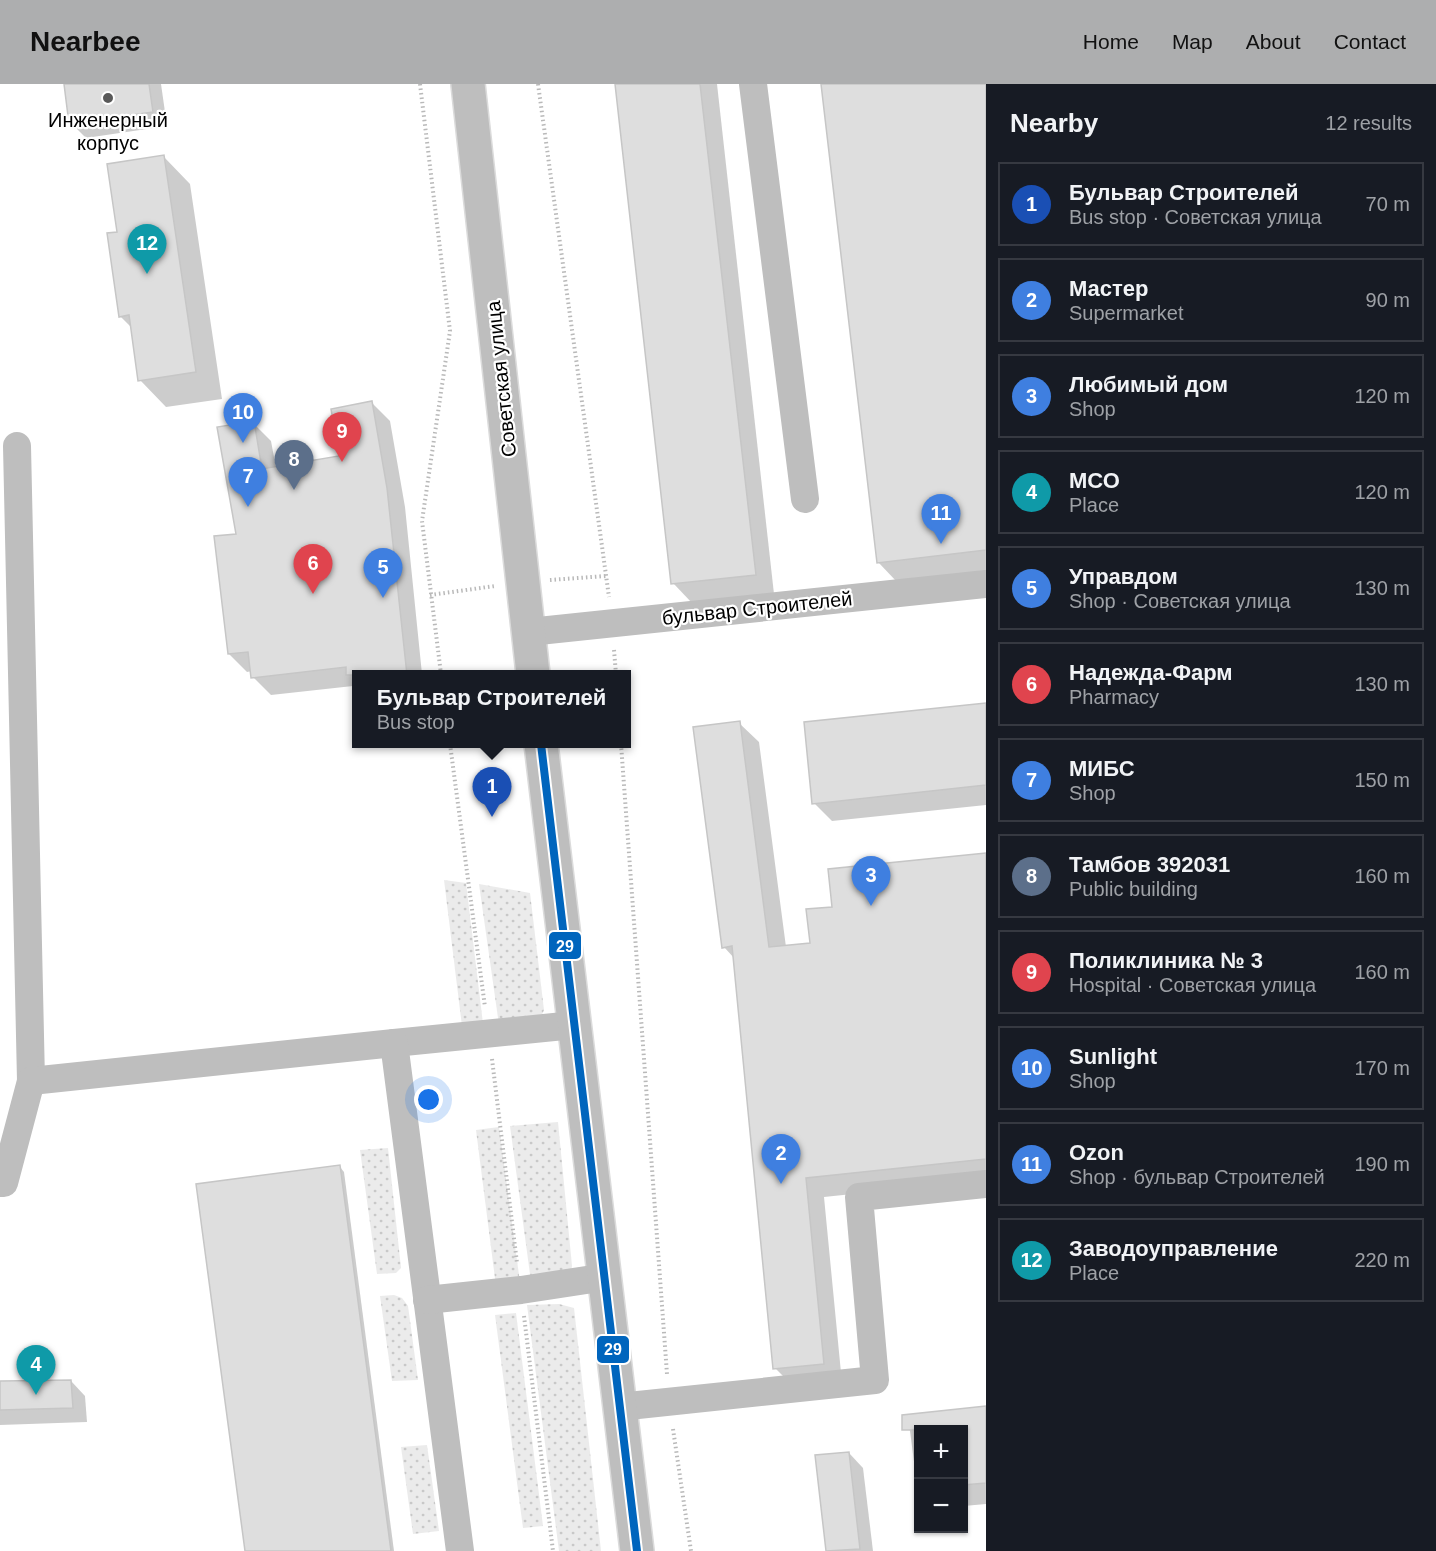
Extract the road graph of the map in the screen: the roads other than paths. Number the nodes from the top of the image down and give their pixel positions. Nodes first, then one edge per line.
1 (468, 84) edge
2 (753, 84) edge
3 (17, 446) dead end
4 (805, 499) dead end
5 (986, 585) edge
6 (529, 632) junction
7 (533, 670) edge
8 (542, 748) edge
9 (574, 1025) junction
10 (394, 1043) junction
11 (31, 1081) junction
12 (0, 1184) edge
13 (986, 1184) edge
14 (606, 1277) junction
15 (427, 1300) junction
16 (619, 1407) junction
17 (460, 1551) edge
18 (637, 1551) edge

1 - 6 main road, Советская улица
2 - 4 street
3 - 11 street
5 - 6 street, бульвар Строителей
6 - 7 main road, Советская улица
8 - 9 main road
9 - 10 street
9 - 14 main road
10 - 11 street
10 - 15 street
11 - 12 street
13 - 16 street
14 - 15 street
14 - 16 main road
15 - 17 street
16 - 18 main road

